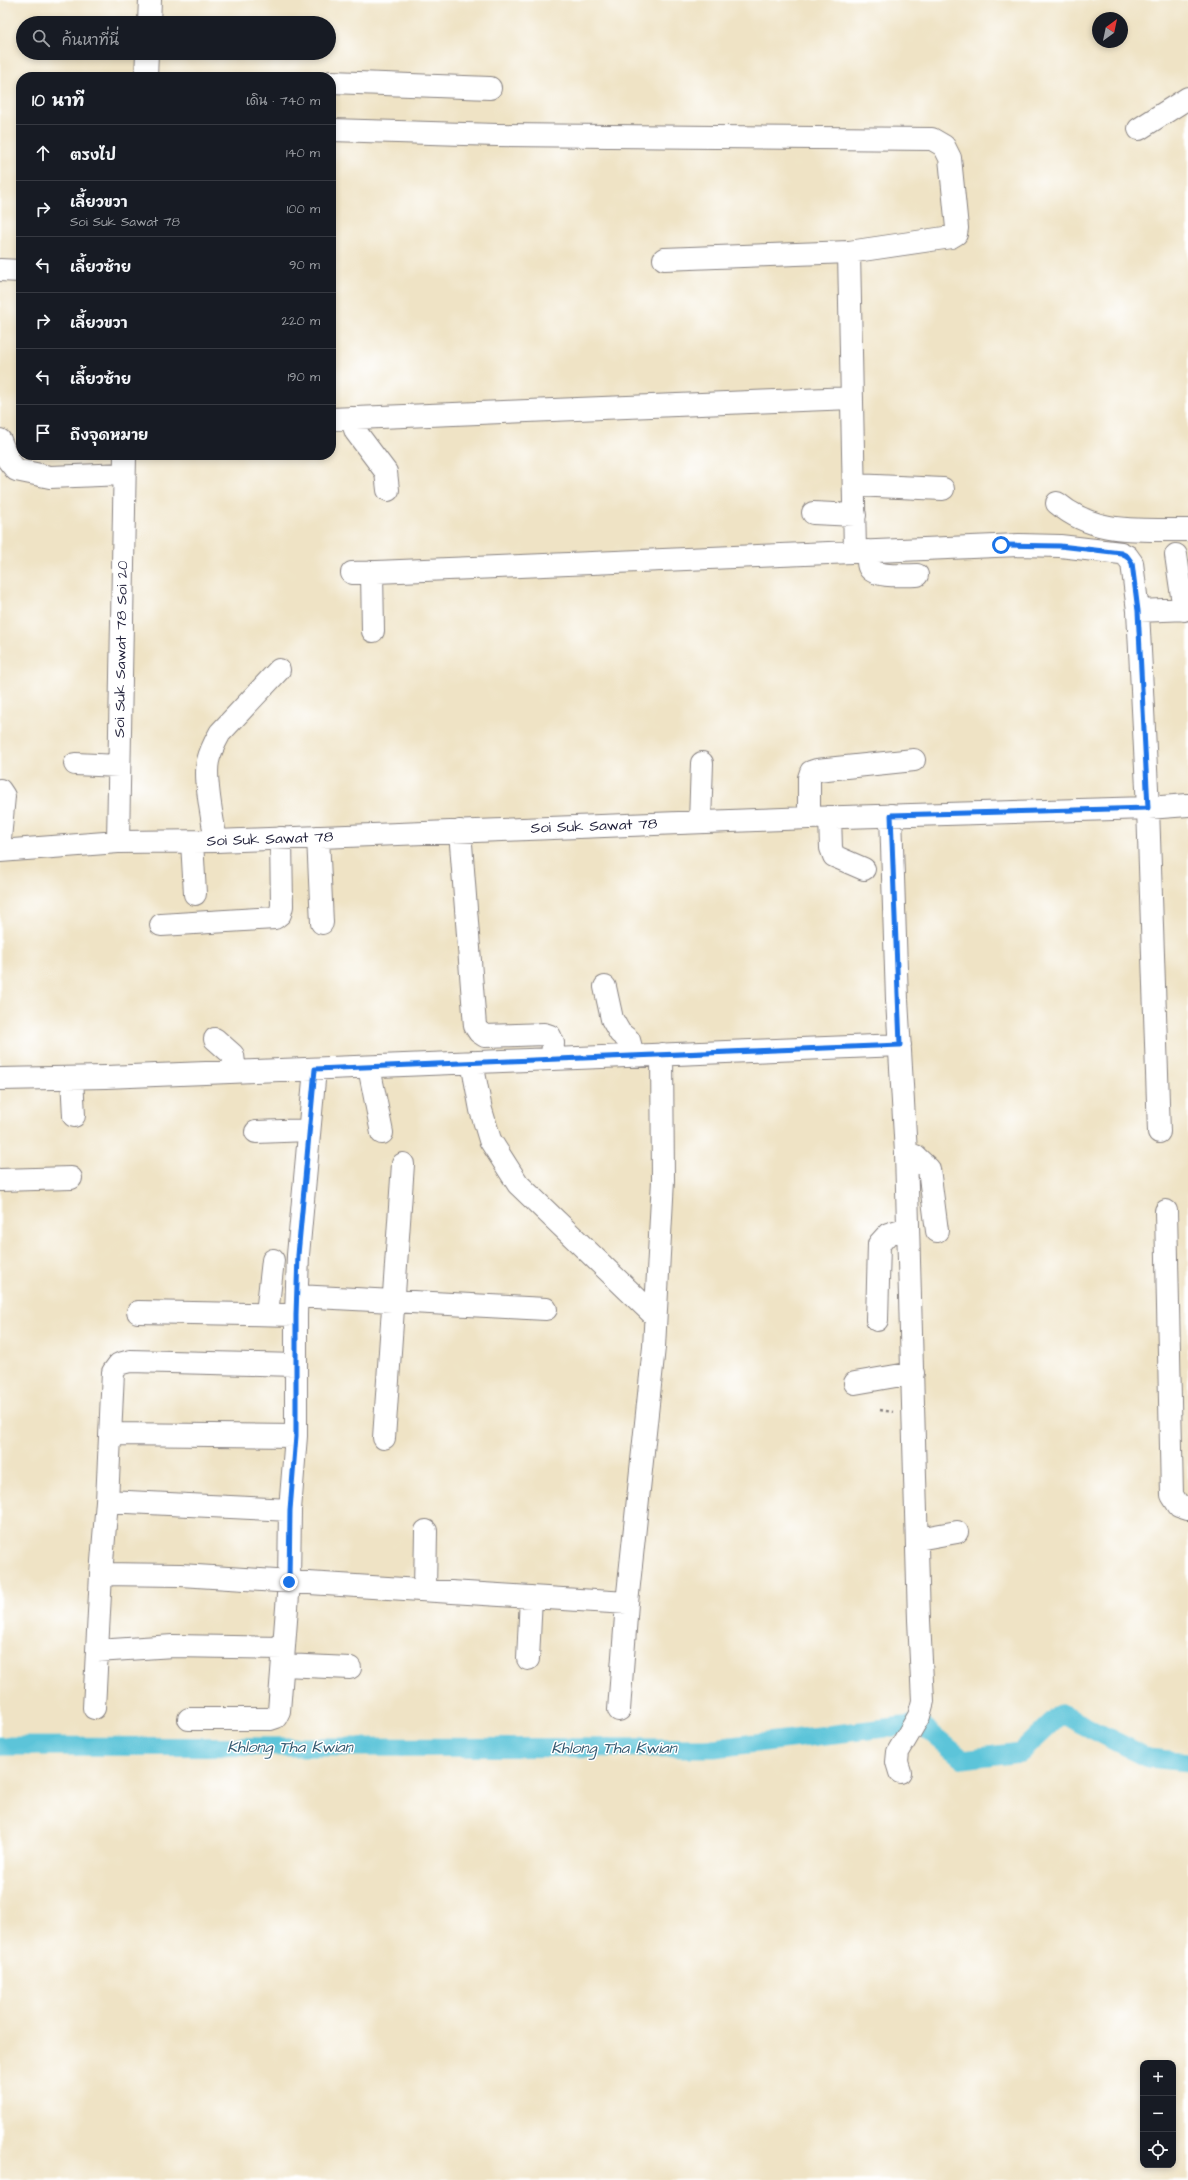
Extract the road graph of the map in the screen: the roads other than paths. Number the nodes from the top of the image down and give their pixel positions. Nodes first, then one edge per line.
1 (150, 0) edge
2 (149, 16) edge
3 (147, 60) edge
4 (146, 72) edge
5 (336, 82) edge
6 (490, 88) dead end
7 (1188, 98) edge
8 (1139, 129) dead end
9 (336, 130) edge
10 (849, 252) junction
11 (664, 259) dead end
12 (0, 270) edge
13 (16, 271) edge
14 (852, 398) junction
15 (341, 418) edge
16 (0, 440) edge
17 (125, 464) edge
18 (854, 485) junction
19 (943, 489) dead end
20 (388, 490) dead end
21 (1057, 502) dead end
22 (813, 513) dead end
23 (855, 515) junction
24 (1135, 529) junction
25 (1188, 530) edge
26 (862, 552) junction
27 (1176, 555) dead end
28 (1127, 556) junction
29 (917, 575) dead end
30 (1186, 610) edge
31 (1138, 611) junction
32 (373, 631) dead end
33 (279, 670) dead end
34 (914, 760) dead end
35 (702, 763) dead end
36 (75, 764) dead end
37 (119, 766) junction
38 (0, 790) edge
39 (1188, 805) edge
40 (1148, 808) junction
41 (891, 815) junction
42 (820, 817) junction
43 (700, 822) junction
44 (460, 831) junction
45 (318, 837) junction
46 (281, 838) junction
47 (0, 839) edge
48 (118, 842) junction
49 (192, 842) junction
50 (216, 842) junction
51 (0, 851) edge
52 (864, 869) dead end
53 (194, 894) dead end
54 (322, 923) dead end
55 (161, 925) dead end
56 (605, 987) dead end
57 (215, 1039) dead end
58 (900, 1045) junction
59 (662, 1054) junction
60 (633, 1055) junction
61 (552, 1059) junction
62 (472, 1062) junction
63 (369, 1067) junction
64 (315, 1069) junction
65 (235, 1072) junction
66 (72, 1078) junction
67 (0, 1079) edge
68 (74, 1116) dead end
69 (309, 1130) junction
70 (256, 1132) dead end
71 (1158, 1132) dead end
72 (382, 1133) dead end
73 (906, 1153) junction
74 (403, 1164) dead end
75 (72, 1178) dead end
76 (0, 1180) edge
77 (1166, 1211) dead end
78 (908, 1228) junction
79 (937, 1231) dead end
80 (273, 1260) dead end
81 (394, 1302) junction
82 (297, 1305) junction
83 (546, 1309) dead end
84 (138, 1312) dead end
85 (267, 1314) junction
86 (655, 1316) junction
87 (877, 1320) dead end
88 (296, 1364) junction
89 (913, 1373) junction
90 (855, 1383) dead end
91 (111, 1434) junction
92 (296, 1436) junction
93 (384, 1438) dead end
94 (107, 1501) junction
95 (1188, 1509) edge
96 (290, 1510) junction
97 (426, 1531) dead end
98 (957, 1532) dead end
99 (918, 1539) junction
100 (101, 1574) junction
101 (289, 1582) junction
102 (425, 1590) junction
103 (531, 1597) junction
104 (627, 1603) junction
105 (97, 1651) junction
106 (284, 1656) junction
107 (528, 1659) dead end
108 (350, 1668) dead end
109 (94, 1708) dead end
110 (619, 1710) dead end
111 (189, 1719) dead end
112 (899, 1762) dead end

1 - 2 street
3 - 4 street
5 - 6 street
7 - 8 street
9 - 10 street
10 - 11 street
10 - 14 street
12 - 13 street
14 - 15 street
14 - 18 street
15 - 20 street
16 - 17 street
17 - 37 street, Soi Suk Sawat 78 Soi 20
18 - 19 street
18 - 23 street
21 - 24 street
22 - 23 street
23 - 26 street
24 - 25 street
24 - 28 street
26 - 28 street
26 - 29 street
26 - 32 street
27 - 30 street
28 - 31 street
30 - 31 street
31 - 40 street
33 - 50 street
34 - 42 street
35 - 43 street
36 - 37 street
37 - 48 street, Soi Suk Sawat 78 Soi 20
38 - 47 street
39 - 40 street, Soi Suk Sawat 78
40 - 41 street, Soi Suk Sawat 78
40 - 71 street
41 - 42 street, Soi Suk Sawat 78
41 - 58 street
42 - 43 street, Soi Suk Sawat 78
42 - 52 street
43 - 44 street, Soi Suk Sawat 78
44 - 45 street, Soi Suk Sawat 78
44 - 61 street
45 - 46 street, Soi Suk Sawat 78
45 - 54 street
46 - 50 street, Soi Suk Sawat 78
46 - 55 street
48 - 49 street, Soi Suk Sawat 78
48 - 51 street, Soi Suk Sawat 78
49 - 50 street, Soi Suk Sawat 78
49 - 53 street
56 - 60 street
57 - 65 street
58 - 59 street
58 - 73 street
59 - 60 street
59 - 86 street
60 - 61 street
61 - 62 street
62 - 63 street
62 - 86 street
63 - 64 street
63 - 72 street
64 - 65 street
64 - 69 street
65 - 66 street
66 - 67 street
66 - 68 street
69 - 70 street
69 - 82 street
73 - 78 street
73 - 79 street
74 - 81 street
75 - 76 street
77 - 95 street
78 - 87 street
78 - 89 street
80 - 85 street
81 - 82 street
81 - 83 street
81 - 93 street
82 - 85 street
82 - 88 street
84 - 85 street
86 - 104 street
88 - 91 street
88 - 92 street
89 - 90 street
89 - 99 street
91 - 92 street
91 - 94 street
92 - 96 street
94 - 96 street
94 - 100 street
96 - 101 street
97 - 102 street
98 - 99 street
99 - 112 street
100 - 101 street
100 - 105 street
101 - 102 street
101 - 106 street
102 - 103 street
103 - 104 street
103 - 107 street
104 - 110 street
105 - 106 street
105 - 109 street
106 - 108 street
106 - 111 street

